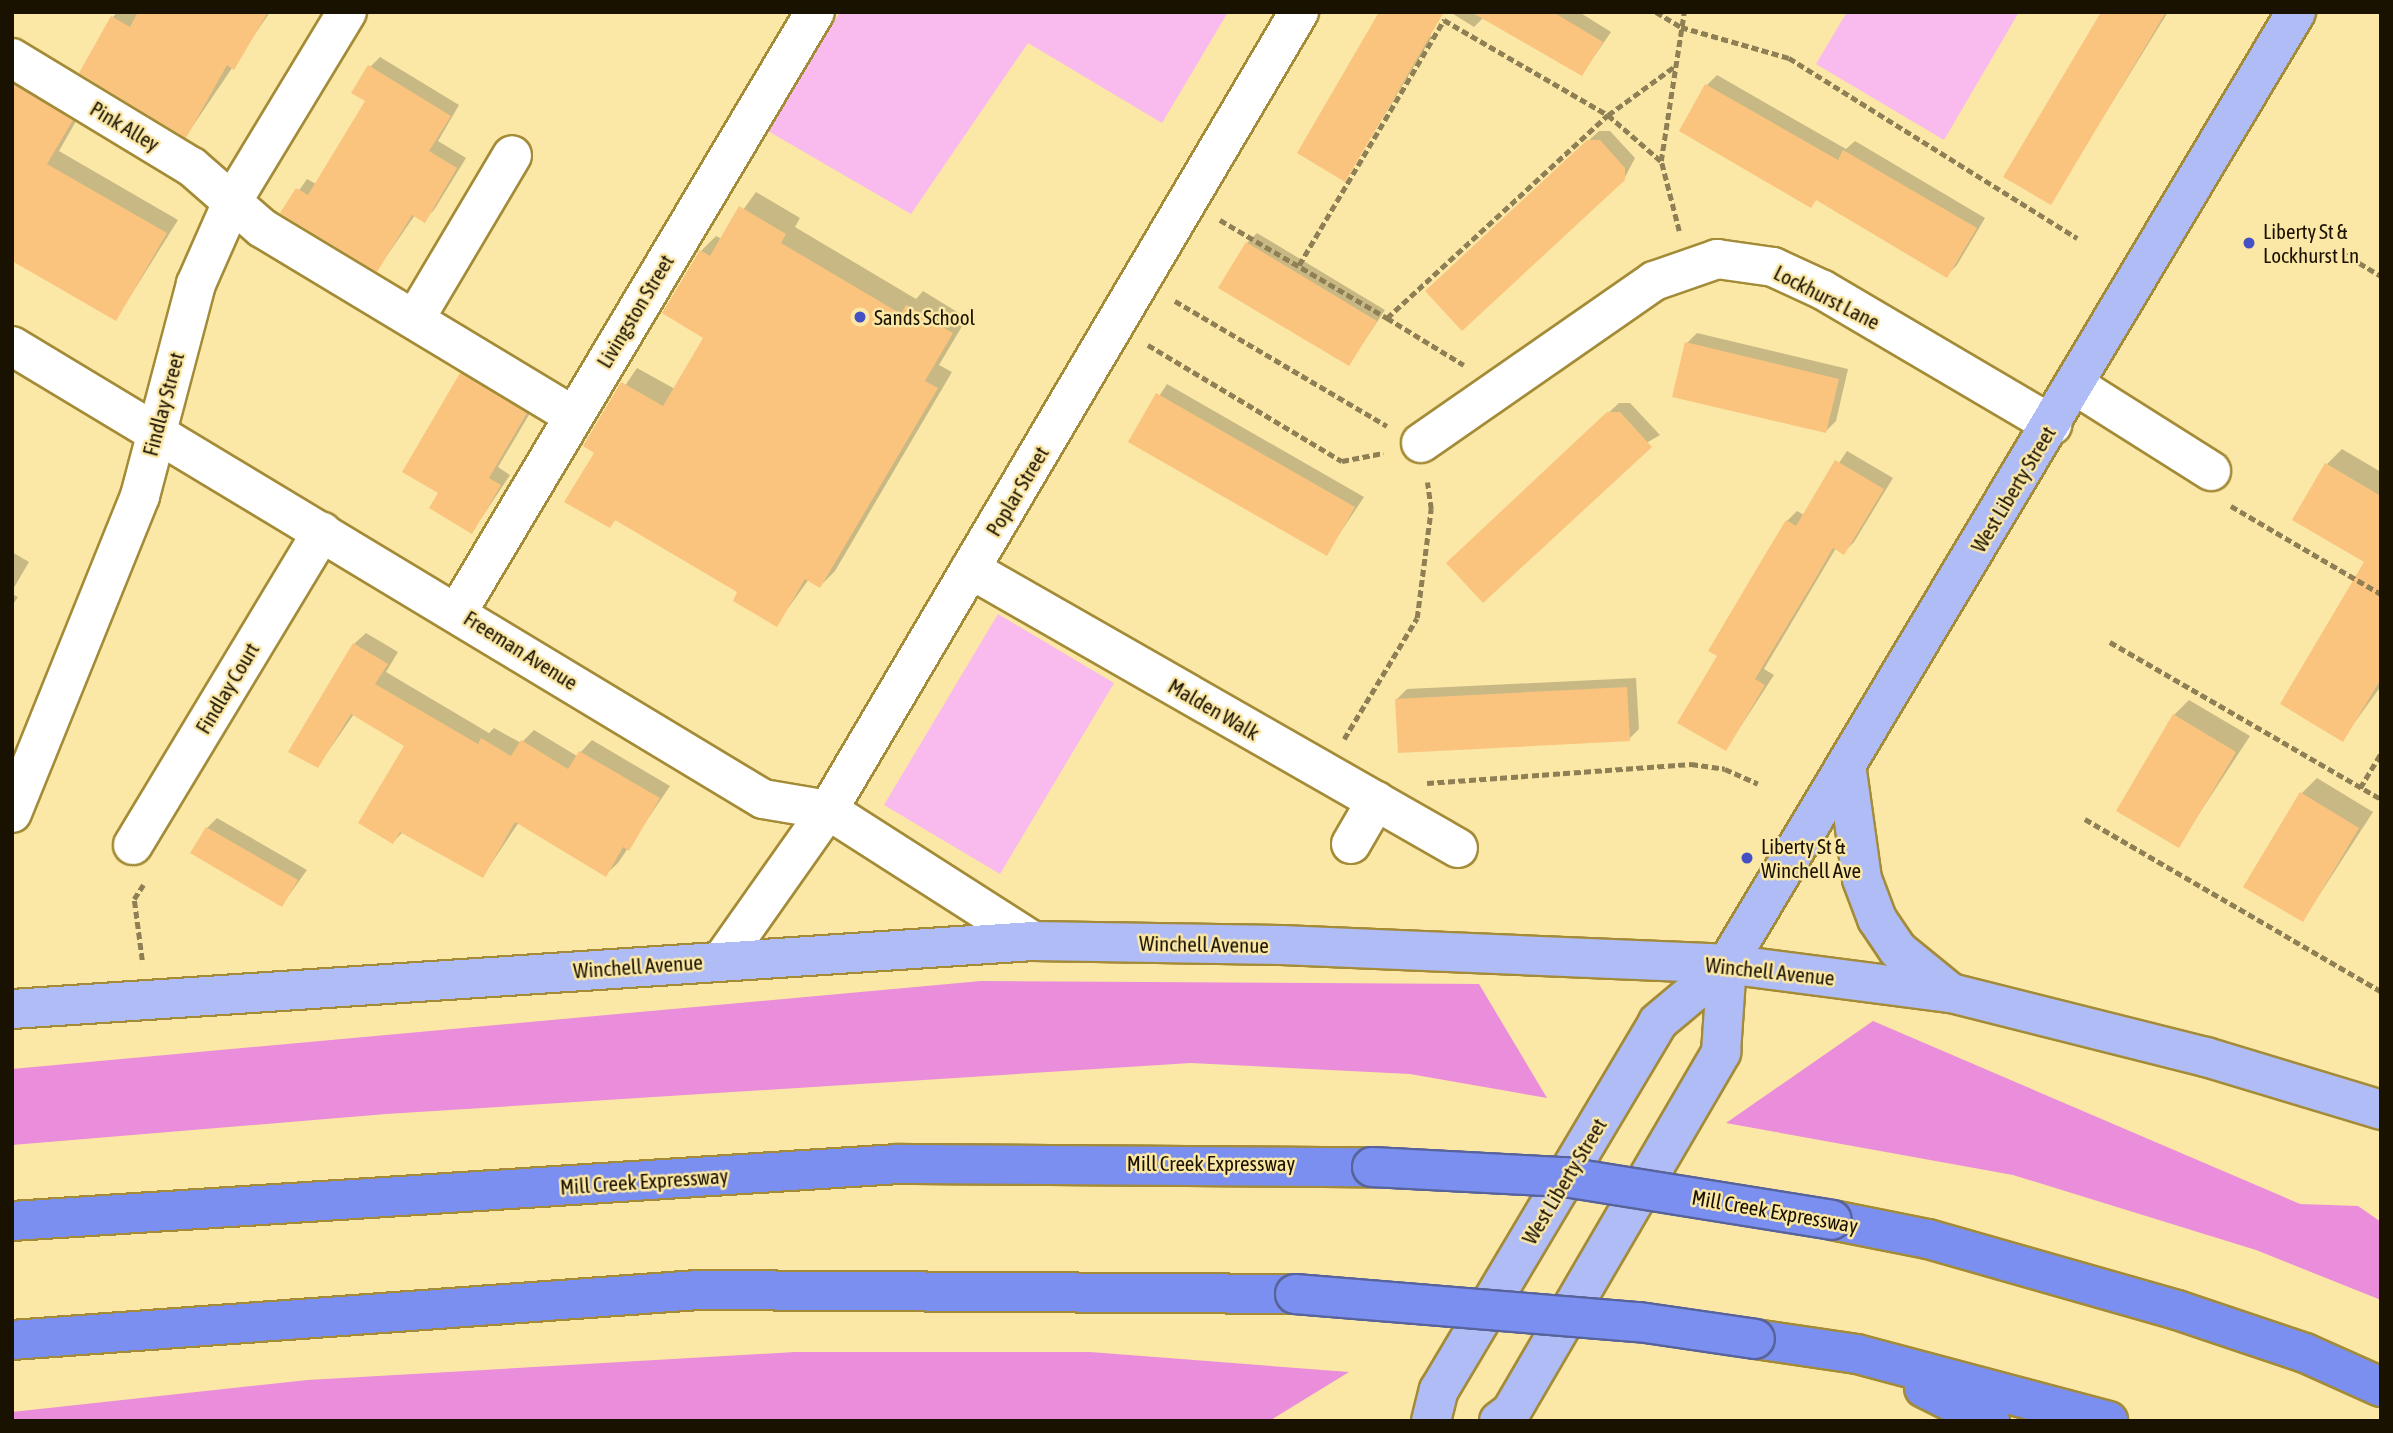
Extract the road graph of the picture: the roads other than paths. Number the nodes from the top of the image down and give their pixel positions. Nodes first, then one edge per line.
1 (347, 12) edge
2 (815, 12) edge
3 (1299, 12) edge
4 (2295, 12) edge
5 (12, 58) edge
6 (512, 155) dead end
7 (233, 200) junction
8 (416, 317) junction
9 (12, 346) edge
10 (2076, 385) junction
11 (572, 415) junction
12 (2052, 425) junction
13 (155, 430) junction
14 (1421, 443) road end
15 (2211, 471) dead end
16 (322, 531) junction
17 (970, 569) junction
18 (458, 611) junction
19 (1847, 771) junction
20 (1376, 802) junction
21 (828, 810) junction
22 (12, 813) edge
23 (1351, 844) dead end
24 (133, 845) road end
25 (1458, 848) dead end
26 (1033, 941) junction
27 (722, 960) junction
28 (1727, 964) junction
29 (1951, 993) junction
30 (12, 1009) edge
31 (2381, 1110) edge
32 (26, 1220) edge
33 (12, 1339) edge
34 (2305, 1353) junction
35 (1857, 1354) junction
36 (2381, 1371) edge
37 (2381, 1387) edge
38 (1431, 1421) edge
39 (1499, 1421) edge
40 (1990, 1421) edge
41 (2108, 1421) edge

1 - 7 street, Findlay Street
2 - 11 street, Livingston Street
3 - 17 street, Poplar Street
4 - 10 main road, West Liberty Street
5 - 7 street, Pink Alley
6 - 8 street
7 - 8 street, Pink Alley
7 - 13 street, Findlay Street
8 - 11 street, Pink Alley
9 - 13 street, Freeman Avenue
10 - 12 main road, West Liberty Street
10 - 15 street
11 - 18 street, Livingston Street
12 - 14 street, Lockhurst Lane
12 - 19 main road, West Liberty Street
13 - 16 street, Freeman Avenue
13 - 22 street, Findlay Street
16 - 18 street, Freeman Avenue
16 - 24 street, Findlay Court
17 - 20 street, Malden Walk
17 - 21 street, Poplar Street
18 - 21 street, Freeman Avenue
19 - 28 main road, West Liberty Street
19 - 29 main road
20 - 23 street
20 - 25 street, Malden Walk
21 - 26 street, Freeman Avenue
21 - 27 street, Poplar Street
26 - 27 main road, Winchell Avenue
26 - 28 main road, Winchell Avenue
27 - 30 main road, Winchell Avenue
28 - 29 main road, Winchell Avenue
28 - 38 main road, West Liberty Street
28 - 39 main road, West Liberty Street
29 - 31 main road, Winchell Avenue
32 - 34 highway, Mill Creek Expressway, bridge
33 - 35 highway, bridge
34 - 36 highway
34 - 37 highway, Mill Creek Expressway
35 - 40 highway
35 - 41 highway

